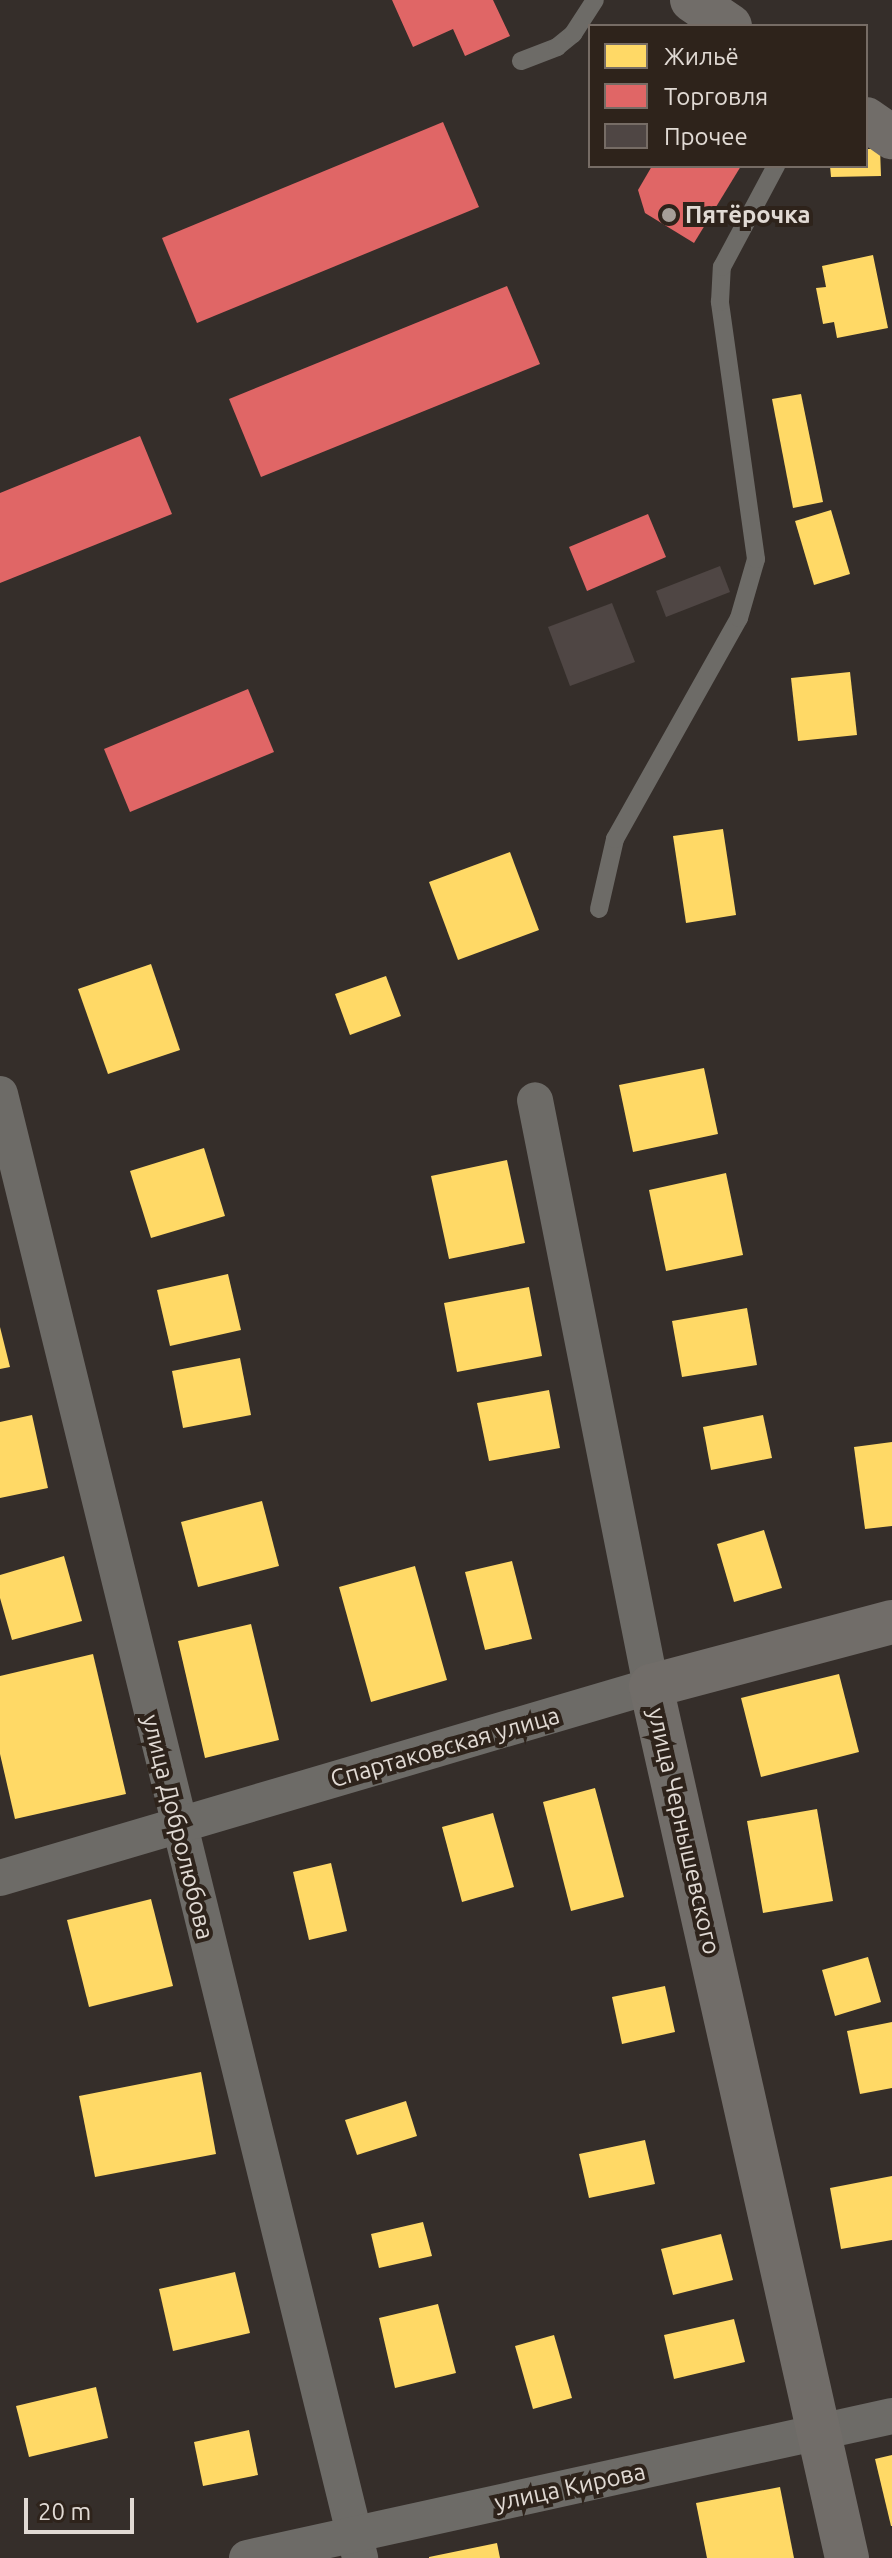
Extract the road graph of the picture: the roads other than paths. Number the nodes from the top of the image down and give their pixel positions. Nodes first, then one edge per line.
1 (595, 0) edge
2 (692, 0) edge
3 (727, 24) edge
4 (521, 61) dead end
5 (868, 120) edge
6 (892, 137) edge
7 (775, 168) edge
8 (599, 909) dead end
9 (0, 1094) edge
10 (535, 1100) dead end
11 (892, 1622) edge
12 (651, 1686) junction
13 (177, 1826) junction
14 (0, 1878) edge
15 (892, 2416) edge
16 (819, 2434) junction
17 (357, 2546) edge
18 (247, 2558) edge
19 (847, 2558) edge

1 - 4 lane
2 - 3 street
5 - 6 street
7 - 8 lane
9 - 13 street, улица Добролюбова
10 - 12 street, улица Чернышевского
11 - 12 street, Спартаковская улица
12 - 13 street, Спартаковская улица
12 - 16 street, улица Чернышевского
13 - 14 street, Спартаковская улица
13 - 17 street, улица Добролюбова
15 - 16 street, улица Кирова
16 - 17 street, улица Кирова
16 - 19 street, улица Чернышевского
17 - 18 street, улица Кирова

